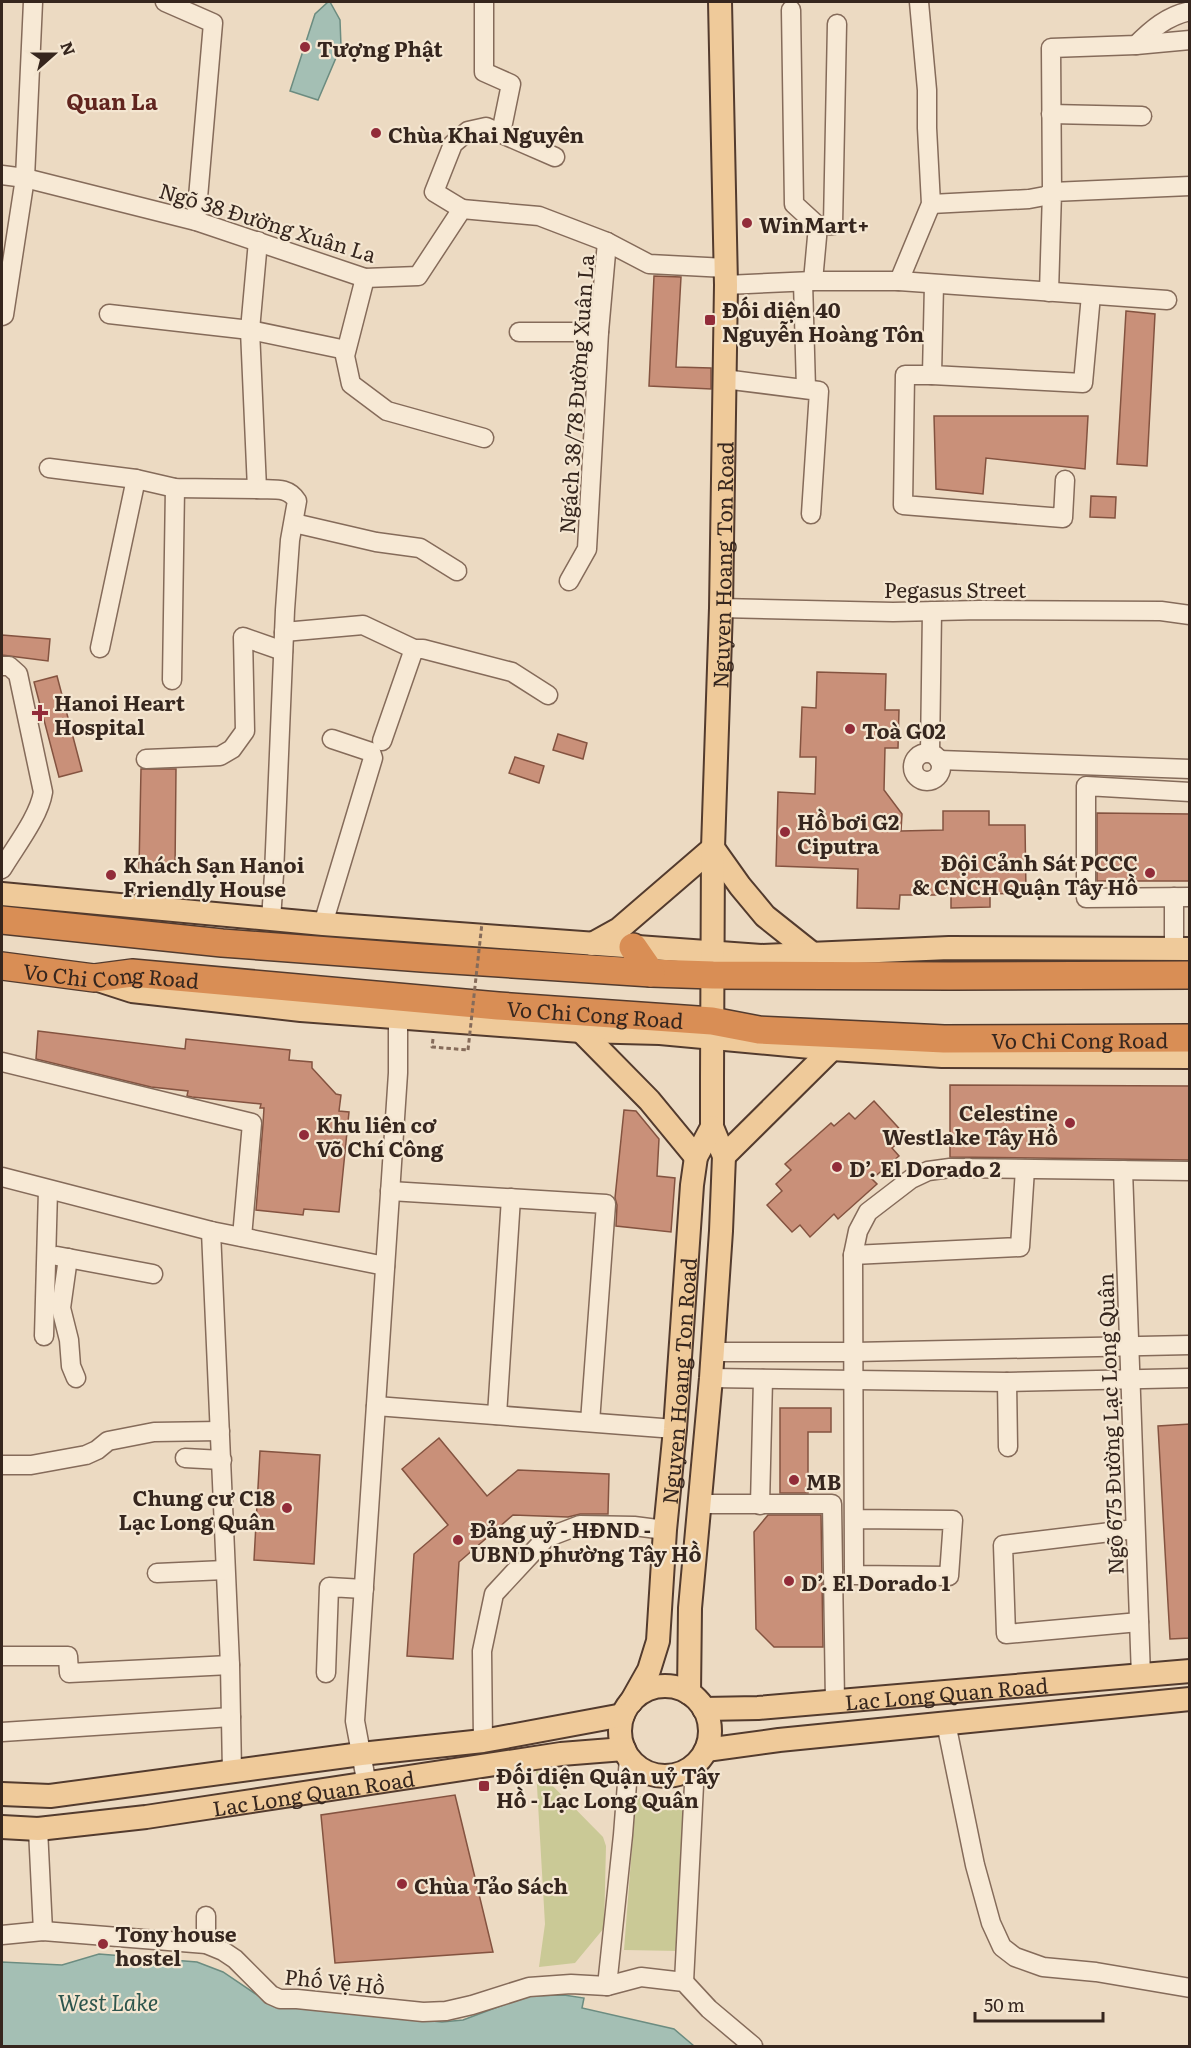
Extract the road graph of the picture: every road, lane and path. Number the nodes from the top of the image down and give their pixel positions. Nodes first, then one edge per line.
1 (33, 2) edge
2 (165, 2) edge
3 (484, 2) edge
4 (720, 2) edge
5 (919, 2) edge
6 (791, 10) dead end
7 (1190, 11) edge
8 (837, 24) dead end
9 (1190, 40) edge
10 (1136, 45) junction
11 (1051, 114) junction
12 (1142, 116) dead end
13 (501, 133) junction
14 (555, 157) dead end
15 (2, 175) edge
16 (25, 178) junction
17 (1190, 186) edge
18 (1052, 192) junction
19 (931, 204) junction
20 (462, 209) junction
21 (196, 221) junction
22 (818, 226) junction
23 (258, 241) junction
24 (608, 242) junction
25 (726, 276) junction
26 (365, 278) junction
27 (900, 281) junction
28 (808, 282) junction
29 (934, 284) junction
30 (1049, 292) junction
31 (1091, 295) junction
32 (1167, 300) dead end
33 (109, 314) dead end
34 (2, 316) edge
35 (250, 330) junction
36 (519, 332) dead end
37 (599, 332) junction
38 (346, 350) junction
39 (932, 375) junction
40 (724, 379) junction
41 (806, 389) junction
42 (484, 438) dead end
43 (49, 468) dead end
44 (136, 479) junction
45 (1065, 480) dead end
46 (174, 488) junction
47 (257, 489) junction
48 (811, 514) dead end
49 (294, 523) junction
50 (457, 571) dead end
51 (569, 581) dead end
52 (721, 608) junction
53 (932, 611) junction
54 (1190, 615) edge
55 (284, 632) junction
56 (100, 648) dead end
57 (414, 649) junction
58 (283, 651) junction
59 (2, 666) edge
60 (172, 680) dead end
61 (548, 695) dead end
62 (332, 740) dead end
63 (382, 741) dead end
64 (146, 759) dead end
65 (1190, 769) edge
66 (1190, 792) edge
67 (713, 848) junction
68 (2, 869) edge
69 (2, 894) edge
70 (1182, 897) edge
71 (2, 920) edge
72 (271, 920) junction
73 (482, 923) dead end
74 (323, 924) junction
75 (592, 944) junction
76 (633, 947) junction
77 (1182, 949) edge
78 (814, 955) junction
79 (761, 956) joint
80 (713, 964) junction
81 (2, 966) edge
82 (651, 973) junction
83 (1190, 975) edge
84 (94, 978) junction
85 (398, 1017) junction
86 (712, 1029) junction
87 (581, 1031) junction
88 (660, 1033) joint
89 (768, 1037) junction
90 (1190, 1038) edge
91 (432, 1047) dead end
92 (832, 1049) junction
93 (1190, 1057) edge
94 (2, 1062) edge
95 (712, 1127) junction
96 (724, 1156) junction
97 (696, 1157) junction
98 (1025, 1169) junction
99 (1123, 1170) junction
100 (1190, 1171) edge
101 (2, 1177) edge
102 (48, 1190) junction
103 (390, 1191) junction
104 (512, 1198) junction
105 (211, 1231) junction
106 (242, 1238) junction
107 (46, 1254) junction
108 (853, 1255) junction
109 (68, 1258) junction
110 (385, 1266) junction
111 (153, 1274) dead end
112 (44, 1336) dead end
113 (1190, 1345) edge
114 (1129, 1347) junction
115 (712, 1352) junction
116 (854, 1352) junction
117 (75, 1378) dead end
118 (711, 1378) junction
119 (1190, 1378) edge
120 (763, 1379) junction
121 (1129, 1379) junction
122 (855, 1380) junction
123 (1007, 1383) junction
124 (376, 1406) junction
125 (497, 1415) junction
126 (590, 1422) junction
127 (675, 1429) junction
128 (220, 1431) junction
129 (1008, 1447) dead end
130 (185, 1458) dead end
131 (222, 1460) junction
132 (2, 1465) edge
133 (699, 1503) junction
134 (760, 1505) junction
135 (855, 1519) junction
136 (1135, 1529) junction
137 (665, 1530) junction
138 (225, 1570) junction
139 (157, 1573) dead end
140 (364, 1589) junction
141 (1139, 1622) junction
142 (2, 1656) edge
143 (230, 1665) junction
144 (1190, 1671) edge
145 (326, 1673) dead end
146 (1141, 1676) junction
147 (688, 1693) junction
148 (1190, 1699) edge
149 (835, 1702) junction
150 (627, 1709) junction
151 (704, 1709) junction
152 (231, 1717) junction
153 (946, 1723) junction
154 (2, 1732) edge
155 (483, 1741) junction
156 (361, 1754) junction
157 (627, 1754) junction
158 (701, 1758) junction
159 (232, 1772) junction
160 (368, 1785) junction
161 (2, 1794) edge
162 (2, 1827) edge
163 (39, 1829) junction
164 (206, 1916) dead end
165 (43, 1931) junction
166 (2, 1935) edge
167 (206, 1944) junction
168 (684, 1982) junction
169 (607, 1986) junction
170 (1190, 1988) edge
171 (753, 2046) edge

1 - 16 street
2 - 21 street
3 - 13 street
4 - 25 main road, Nguyen Hoang Ton Road
5 - 19 street
6 - 22 street
7 - 10 street
8 - 22 street
9 - 10 street
10 - 11 street
11 - 12 street
11 - 18 street
13 - 14 street
13 - 20 street
15 - 16 street, Ngõ 38 Đường Xuân La
16 - 21 street, Ngõ 38 Đường Xuân La
16 - 34 street
17 - 18 street
18 - 19 street
18 - 30 street
19 - 27 street
20 - 24 street
20 - 26 street, Ngõ 38 Đường Xuân La
21 - 23 street, Ngõ 38 Đường Xuân La
22 - 28 street
23 - 26 street, Ngõ 38 Đường Xuân La
23 - 35 street
24 - 25 street
24 - 37 street, Ngách 38/78 Đường Xuân La
25 - 28 street
25 - 40 main road, Nguyen Hoang Ton Road
26 - 38 street
27 - 28 street
27 - 29 street
28 - 41 street
29 - 30 street
29 - 39 street
30 - 31 street
31 - 32 street
31 - 39 street
33 - 35 street
35 - 38 street
35 - 47 street
36 - 37 street
37 - 51 street, Ngách 38/78 Đường Xuân La
38 - 42 street
39 - 45 street
40 - 41 street
40 - 52 main road, Nguyen Hoang Ton Road
41 - 48 street
43 - 44 street
44 - 46 street
44 - 56 street
46 - 47 street
46 - 60 street
47 - 49 street
49 - 50 street
49 - 55 street
52 - 53 street, Pegasus Street
52 - 67 main road, Nguyen Hoang Ton Road
53 - 54 street, Pegasus Street
53 - 65 street
55 - 57 street
55 - 58 street
57 - 61 street
57 - 63 street
58 - 64 street
58 - 72 street
59 - 68 street
62 - 74 street
66 - 70 street
67 - 75 main road
67 - 78 main road
67 - 80 main road, Nguyen Hoang Ton Road
69 - 72 main road, Vo Chi Cong Road
70 - 77 street
71 - 82 highway, Vo Chi Cong Road
72 - 74 main road, Vo Chi Cong Road
73 - 91 path, bridge
74 - 75 main road, Vo Chi Cong Road
75 - 76 main road, Vo Chi Cong Road
76 - 80 main road, Vo Chi Cong Road
76 - 82 highway
77 - 78 main road
78 - 79 main road
79 - 80 highway
80 - 82 highway, Vo Chi Cong Road
80 - 83 highway, Vo Chi Cong Road
80 - 86 main road, Nguyen Hoang Ton Road
81 - 84 highway, Vo Chi Cong Road
84 - 85 main road, Vo Chi Cong Road
84 - 86 highway, Vo Chi Cong Road
85 - 87 main road, Vo Chi Cong Road
85 - 103 street
86 - 88 highway
86 - 89 highway, Vo Chi Cong Road
86 - 95 main road, Nguyen Hoang Ton Road
87 - 88 main road, Vo Chi Cong Road
87 - 97 main road
89 - 90 highway, Vo Chi Cong Road
89 - 92 main road, Vo Chi Cong Road
92 - 93 main road, Vo Chi Cong Road
92 - 96 main road
94 - 106 street
95 - 96 main road, Nguyen Hoang Ton Road
95 - 97 main road, Nguyen Hoang Ton Road
96 - 115 main road, Nguyen Hoang Ton Road
97 - 127 main road, Nguyen Hoang Ton Road
98 - 99 street
98 - 108 street
98 - 108 street
99 - 100 street
99 - 114 street, Ngõ 675 Đường Lạc Long Quân
101 - 102 street
102 - 105 street
102 - 107 street
103 - 104 street
103 - 110 street
104 - 125 street
104 - 126 street
105 - 106 street
105 - 128 street
106 - 110 street
107 - 109 street
107 - 112 street
108 - 116 street
109 - 111 street
109 - 117 street
110 - 124 street
113 - 114 street
114 - 116 street
114 - 121 street, Ngõ 675 Đường Lạc Long Quân
115 - 116 street
115 - 118 main road, Nguyen Hoang Ton Road
116 - 122 street
118 - 120 street
118 - 133 main road, Nguyen Hoang Ton Road
119 - 121 street
120 - 122 street
120 - 134 street
121 - 123 street
121 - 136 street, Ngõ 675 Đường Lạc Long Quân
122 - 123 street
122 - 135 street
123 - 129 street
124 - 125 street
124 - 140 street
125 - 126 street
126 - 127 street
127 - 137 main road, Nguyen Hoang Ton Road
128 - 131 street
128 - 132 street
130 - 131 street
131 - 138 street
133 - 134 street
133 - 147 main road, Nguyen Hoang Ton Road
134 - 149 street
135 - 135 street
136 - 141 street, Ngõ 675 Đường Lạc Long Quân
136 - 141 street
137 - 150 main road, Nguyen Hoang Ton Road
137 - 155 street
138 - 139 street
138 - 143 street
140 - 145 street
140 - 156 street
141 - 146 street, Ngõ 675 Đường Lạc Long Quân
142 - 143 street
143 - 152 street
144 - 146 main road, Lac Long Quan Road
146 - 149 main road, Lac Long Quan Road
147 - 150 main road
147 - 151 main road
148 - 153 main road, Lac Long Quan Road
149 - 151 main road, Lac Long Quan Road
150 - 155 main road, Lac Long Quan Road
150 - 157 main road
151 - 158 main road
152 - 154 street
152 - 159 street
153 - 158 main road, Lac Long Quan Road
153 - 170 street
155 - 156 main road, Lac Long Quan Road
156 - 159 main road, Lac Long Quan Road
156 - 160 street
157 - 158 main road
157 - 160 main road, Lac Long Quan Road
157 - 169 street
158 - 168 street
159 - 161 main road, Lac Long Quan Road
160 - 163 main road, Lac Long Quan Road
162 - 163 main road, Lac Long Quan Road
163 - 165 street
164 - 167 street
165 - 166 street, Phố Vệ Hồ
165 - 167 street, Phố Vệ Hồ
167 - 169 street, Phố Vệ Hồ
168 - 169 street, Phố Vệ Hồ
168 - 171 street

